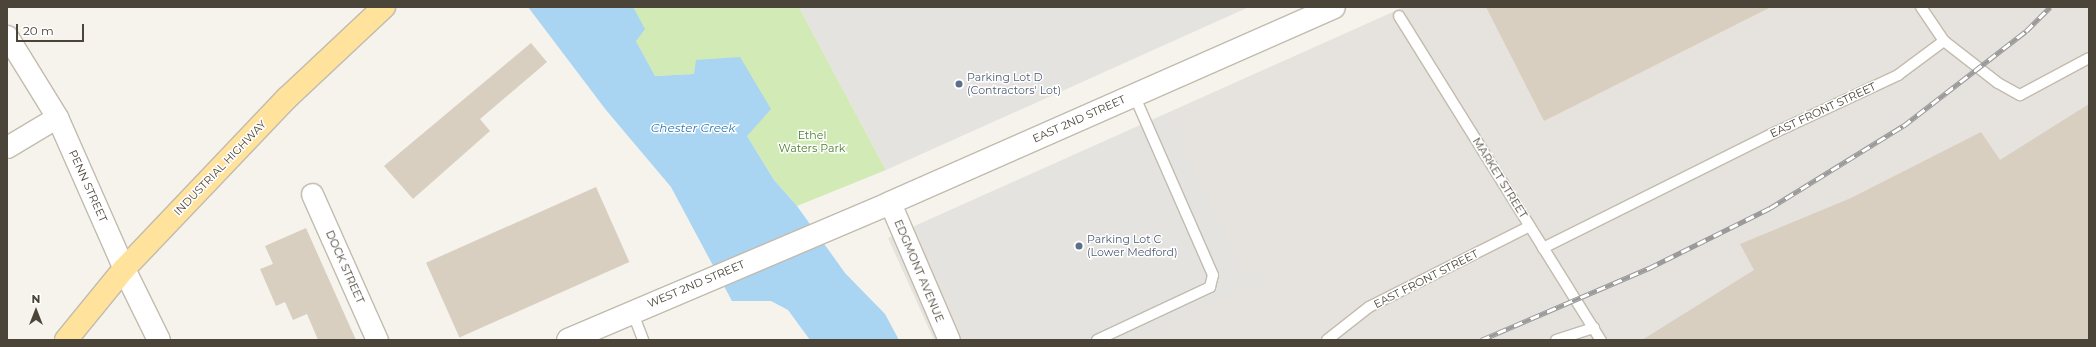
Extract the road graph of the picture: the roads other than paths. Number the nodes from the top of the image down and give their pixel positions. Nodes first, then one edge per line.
1 (384, 7) edge
2 (1334, 7) edge
3 (1921, 7) edge
4 (1399, 16) dead end
5 (7, 36) edge
6 (1944, 41) junction
7 (2089, 58) edge
8 (1134, 95) junction
9 (57, 118) junction
10 (7, 147) edge
11 (312, 194) dead end
12 (890, 203) junction
13 (1530, 226) junction
14 (824, 230) joint
15 (1543, 248) junction
16 (124, 269) junction
17 (632, 311) junction
18 (1594, 328) junction
19 (66, 340) edge
20 (159, 340) edge
21 (377, 340) edge
22 (568, 340) edge
23 (643, 340) edge
24 (949, 340) edge
25 (1097, 340) edge
26 (1327, 340) edge
27 (1556, 340) edge
28 (1601, 340) edge

1 - 16 main road, INDUSTRIAL HIGHWAY
2 - 8 street, EAST 2ND STREET
3 - 6 lane
4 - 13 lane, MARKET STREET
5 - 9 street, PENN STREET
6 - 7 lane
6 - 15 lane, EAST FRONT STREET
8 - 12 street, EAST 2ND STREET
8 - 25 lane
9 - 10 street
9 - 16 street, PENN STREET
11 - 21 street, DOCK STREET
12 - 14 street, EAST 2ND STREET
12 - 24 street, EDGMONT AVENUE
13 - 15 lane, MARKET STREET
13 - 26 lane, EAST FRONT STREET
14 - 17 street, WEST 2ND STREET
15 - 18 lane, MARKET STREET
16 - 19 main road, INDUSTRIAL HIGHWAY
16 - 20 street, PENN STREET
17 - 22 street, WEST 2ND STREET
17 - 23 lane
18 - 27 lane
18 - 28 lane, MARKET STREET

